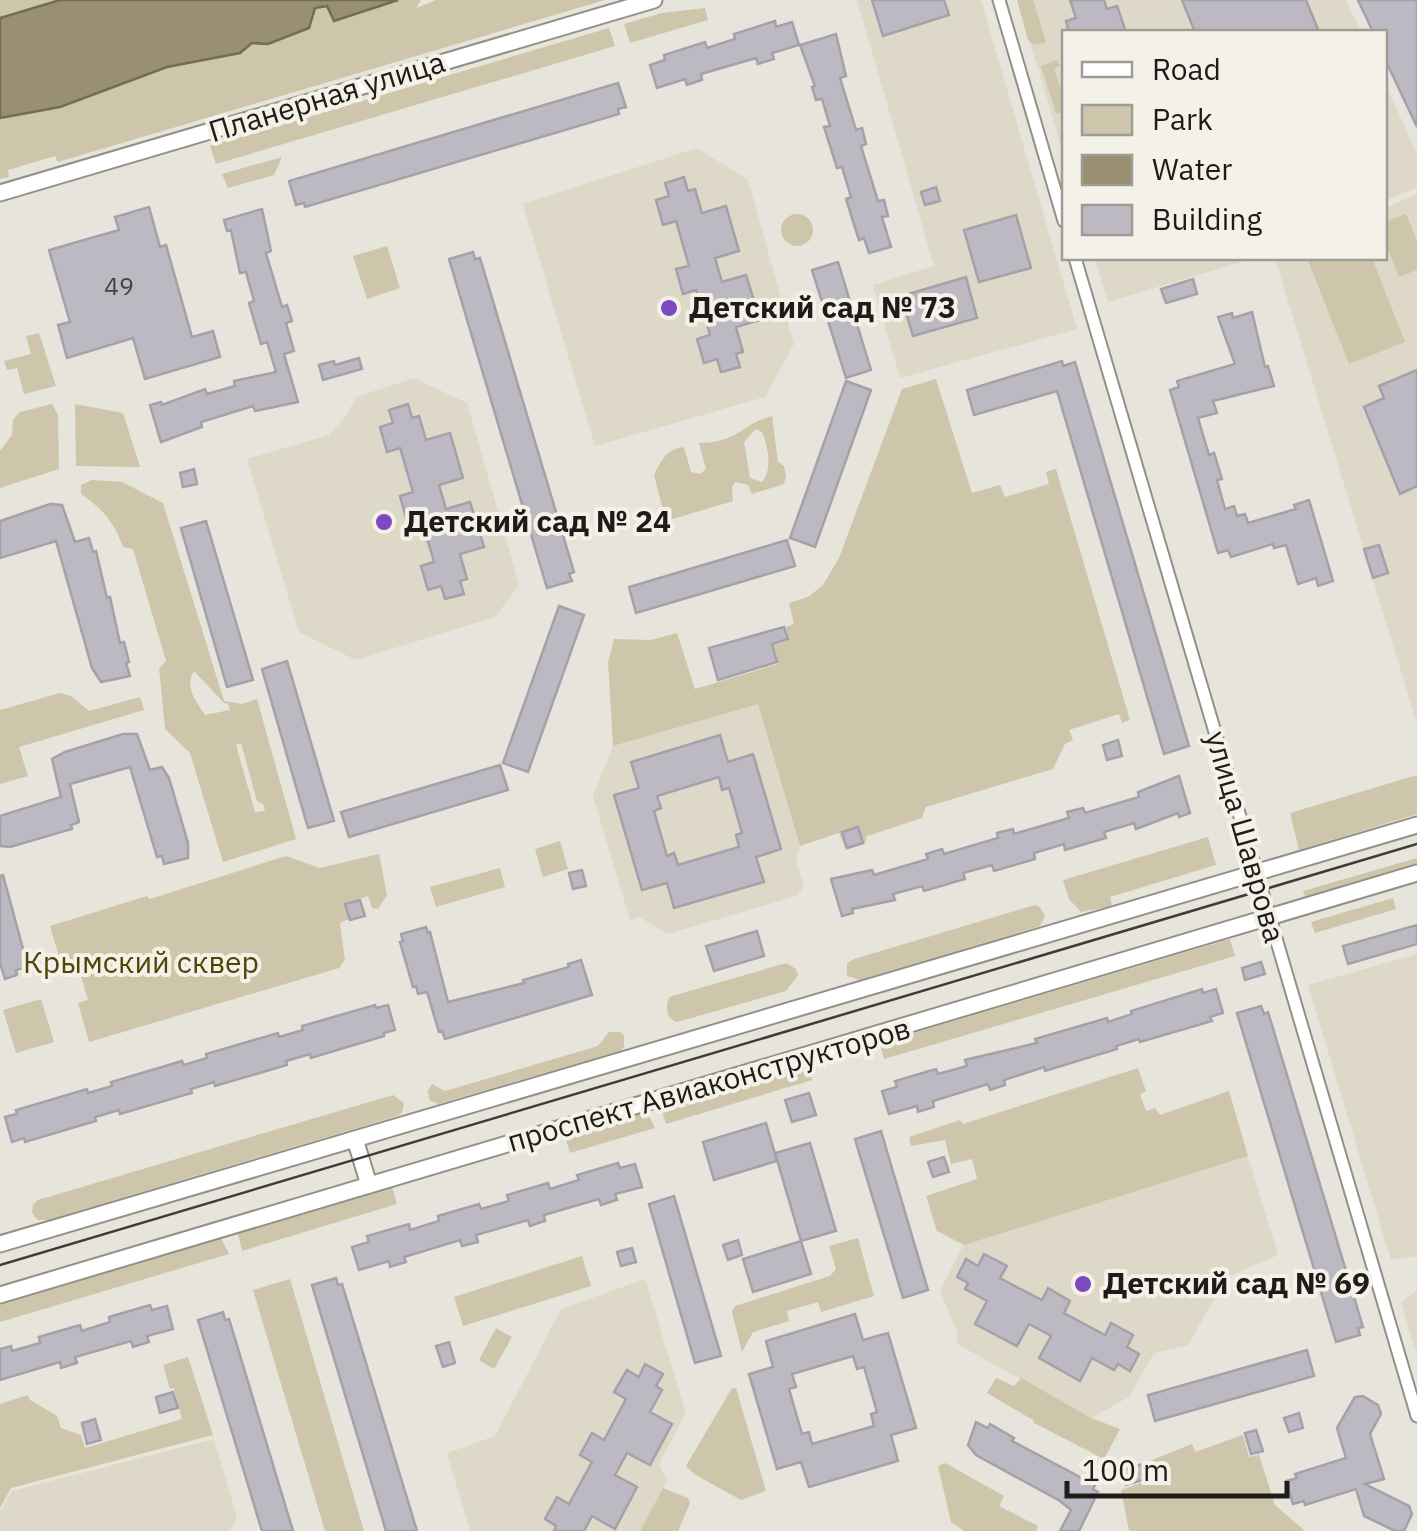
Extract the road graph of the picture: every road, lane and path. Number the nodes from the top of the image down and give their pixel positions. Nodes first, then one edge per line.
1 (654, 0) edge
2 (1000, 0) edge
3 (0, 193) edge
4 (1062, 214) edge
5 (1076, 260) edge
6 (1417, 824) edge
7 (1256, 874) junction
8 (1417, 874) edge
9 (1269, 918) junction
10 (355, 1139) junction
11 (369, 1184) junction
12 (0, 1244) edge
13 (0, 1295) edge
14 (1417, 1416) edge

1 - 3 street, Планерная улица
2 - 4 street
5 - 7 street, улица Шаврова
6 - 7 street, проспект Авиаконструкторов
7 - 9 street, улица Шаврова
7 - 10 street, проспект Авиаконструкторов
8 - 9 street, проспект Авиаконструкторов
9 - 11 street, проспект Авиаконструкторов
9 - 14 street, улица Шаврова
10 - 11 street
10 - 12 street, проспект Авиаконструкторов
11 - 13 street, проспект Авиаконструкторов

